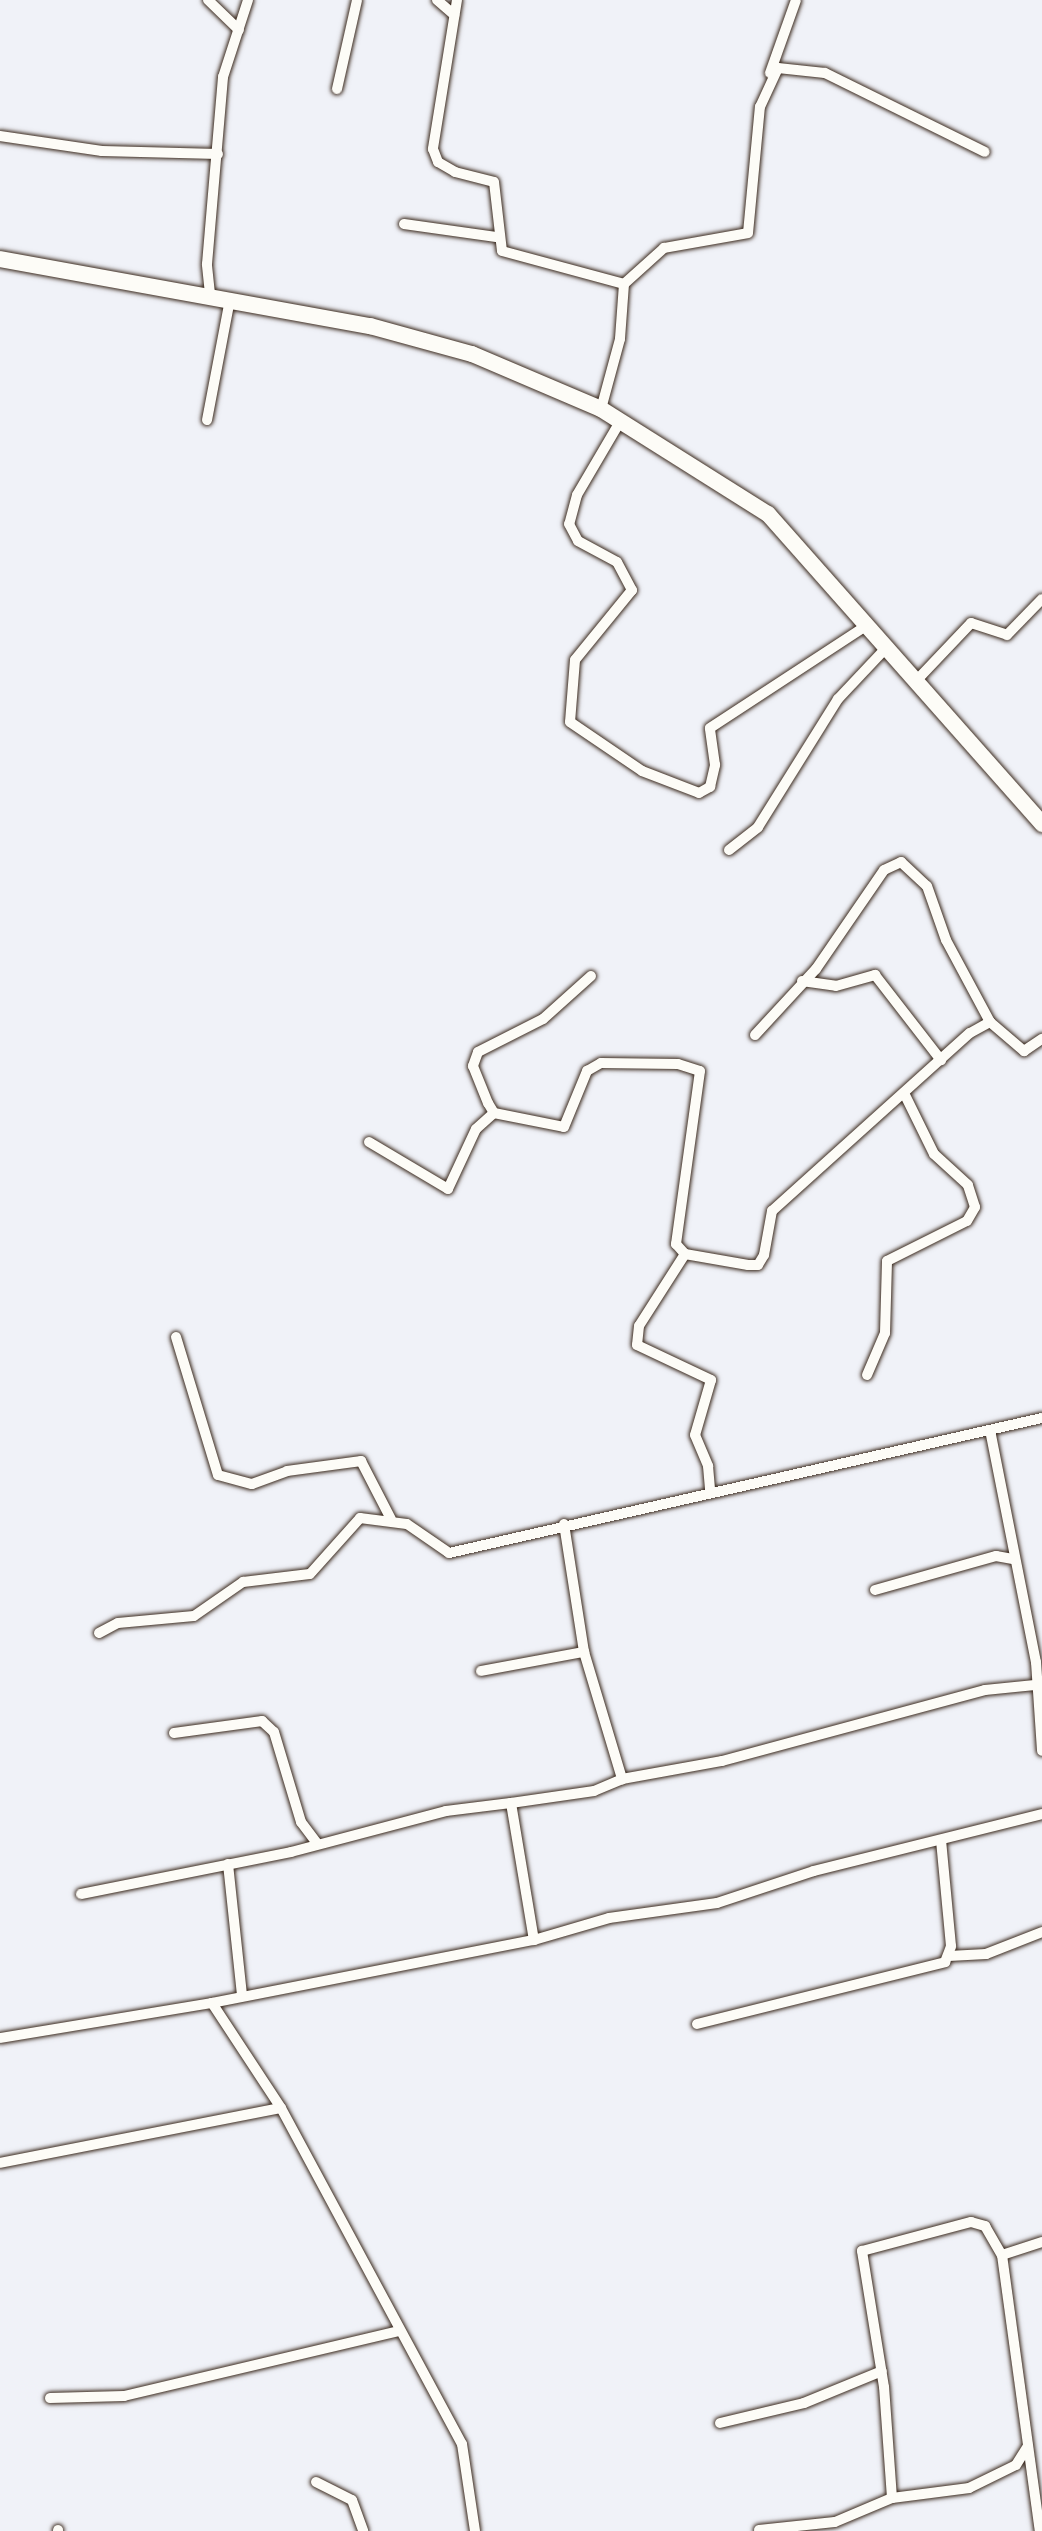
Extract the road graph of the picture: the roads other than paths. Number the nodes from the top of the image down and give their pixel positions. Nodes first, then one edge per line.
1 (208, 0) edge
2 (248, 0) edge
3 (357, 0) edge
4 (437, 0) edge
5 (457, 0) edge
6 (796, 0) edge
7 (454, 15) junction
8 (239, 30) junction
9 (769, 78) junction
10 (337, 89) dead end
11 (0, 136) edge
12 (985, 152) dead end
13 (218, 154) junction
14 (404, 224) dead end
15 (496, 237) junction
16 (0, 259) edge
17 (624, 284) junction
18 (210, 294) junction
19 (230, 299) junction
20 (601, 409) junction
21 (207, 420) dead end
22 (621, 420) junction
23 (1042, 599) edge
24 (866, 626) junction
25 (886, 648) junction
26 (916, 681) junction
27 (1042, 824) edge
28 (729, 850) dead end
29 (591, 976) dead end
30 (802, 981) junction
31 (990, 1022) junction
32 (755, 1035) dead end
33 (1042, 1038) edge
34 (942, 1060) junction
35 (905, 1095) junction
36 (494, 1113) junction
37 (369, 1142) dead end
38 (685, 1254) junction
39 (176, 1337) dead end
40 (867, 1375) dead end
41 (1042, 1419) edge
42 (990, 1430) junction
43 (710, 1492) junction
44 (391, 1519) junction
45 (564, 1524) junction
46 (1013, 1559) junction
47 (875, 1590) dead end
48 (99, 1633) dead end
49 (584, 1652) junction
50 (481, 1671) dead end
51 (1035, 1685) junction
52 (174, 1733) dead end
53 (1042, 1751) edge
54 (622, 1779) junction
55 (511, 1803) junction
56 (1042, 1814) edge
57 (941, 1841) junction
58 (317, 1843) junction
59 (228, 1864) junction
60 (81, 1894) dead end
61 (1042, 1932) edge
62 (534, 1940) junction
63 (949, 1956) junction
64 (242, 1996) junction
65 (212, 2003) junction
66 (697, 2024) dead end
67 (0, 2038) edge
68 (281, 2108) junction
69 (0, 2163) edge
70 (1042, 2242) edge
71 (1002, 2255) junction
72 (398, 2331) junction
73 (882, 2371) junction
74 (50, 2398) dead end
75 (719, 2423) dead end
76 (1028, 2446) junction
77 (316, 2482) dead end
78 (892, 2498) junction
79 (759, 2530) edge
80 (363, 2531) edge
81 (475, 2531) edge
82 (1040, 2531) edge

1 - 8 street
2 - 8 street
3 - 10 street
4 - 7 street
5 - 7 street
6 - 9 street
7 - 15 street
8 - 13 street
9 - 12 street
9 - 17 street
11 - 13 street
13 - 18 street
14 - 15 street
15 - 17 street
16 - 18 street
17 - 20 street
18 - 19 street
19 - 20 street
19 - 21 street
20 - 22 street
22 - 24 street
22 - 24 street
23 - 26 street
24 - 25 street
25 - 26 street
25 - 28 street
26 - 27 street
29 - 36 street
30 - 31 street
30 - 32 street
30 - 34 street
31 - 33 street
31 - 34 street
34 - 35 street
35 - 38 street
35 - 40 street
36 - 37 street
36 - 38 street
38 - 43 street
39 - 44 street
41 - 42 street
42 - 43 street
42 - 46 street
43 - 45 street
44 - 45 street
44 - 48 street
45 - 49 street
46 - 47 street
46 - 51 street
49 - 50 street
49 - 54 street
51 - 53 street
51 - 54 street
52 - 58 street
54 - 55 street
55 - 58 street
55 - 62 street
56 - 57 street
57 - 62 street
57 - 63 street
58 - 59 street
59 - 60 street
59 - 64 street
61 - 63 street
62 - 64 street
63 - 66 street
64 - 65 street
65 - 67 street
65 - 68 street
68 - 69 street
68 - 72 street
70 - 71 street
71 - 73 street
71 - 76 street
72 - 74 street
72 - 81 street
73 - 75 street
73 - 78 street
76 - 78 street
76 - 82 street
77 - 80 street
78 - 79 street

